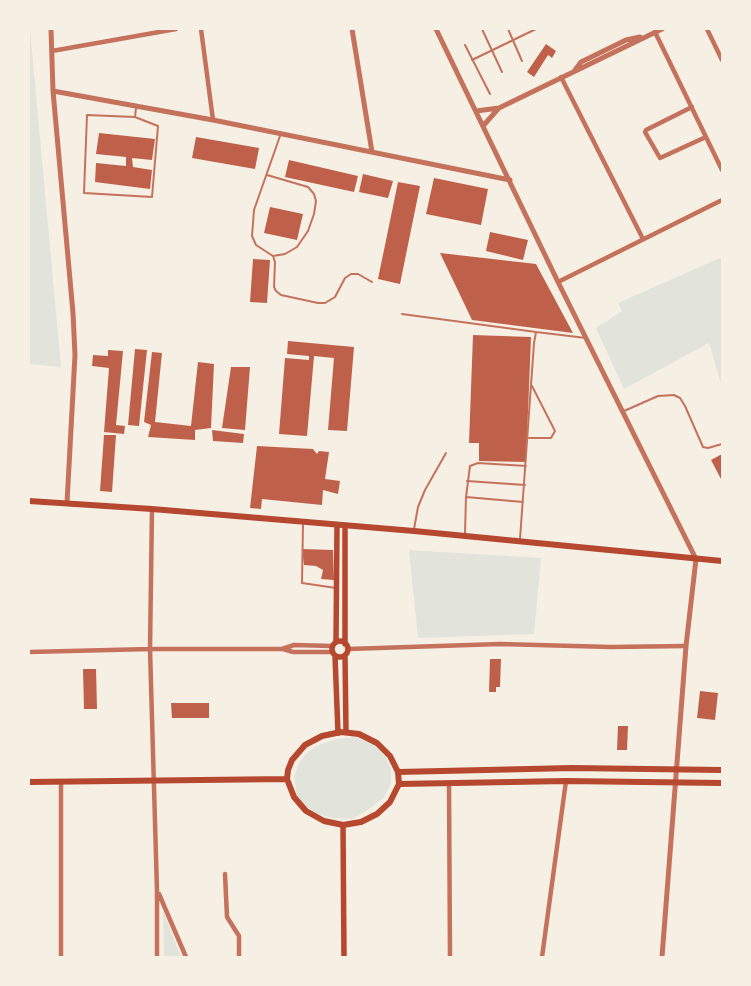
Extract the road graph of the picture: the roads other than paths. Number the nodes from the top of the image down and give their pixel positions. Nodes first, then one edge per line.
1 (51, 29) edge
2 (176, 29) edge
3 (201, 29) edge
4 (352, 29) edge
5 (436, 29) edge
6 (482, 29) edge
7 (508, 29) edge
8 (535, 29) edge
9 (662, 29) edge
10 (707, 29) edge
11 (655, 32) junction
12 (512, 40) junction
13 (465, 45) dead end
14 (52, 51) junction
15 (492, 51) junction
16 (472, 60) junction
17 (722, 60) edge
18 (522, 61) dead end
19 (502, 72) dead end
20 (561, 78) junction
21 (53, 91) junction
22 (490, 94) dead end
23 (136, 106) junction
24 (692, 107) junction
25 (499, 108) junction
26 (476, 111) junction
27 (135, 117) junction
28 (214, 120) junction
29 (483, 126) junction
30 (281, 134) junction
31 (706, 137) junction
32 (372, 152) junction
33 (722, 170) edge
34 (266, 175) junction
35 (510, 180) junction
36 (722, 200) edge
37 (643, 239) junction
38 (273, 256) junction
39 (372, 282) dead end
40 (558, 282) junction
41 (402, 314) dead end
42 (536, 332) junction
43 (586, 338) junction
44 (531, 384) junction
45 (622, 412) junction
46 (528, 438) junction
47 (722, 444) edge
48 (446, 453) dead end
49 (526, 466) junction
50 (468, 481) junction
51 (525, 485) junction
52 (466, 497) junction
53 (29, 501) edge
54 (523, 502) junction
55 (67, 504) junction
56 (152, 509) junction
57 (303, 522) junction
58 (337, 525) junction
59 (345, 526) junction
60 (414, 531) junction
61 (465, 537) junction
62 (520, 543) junction
63 (696, 558) junction
64 (722, 561) edge
65 (336, 588) junction
66 (686, 646) junction
67 (150, 649) junction
68 (334, 649) junction
69 (346, 649) junction
70 (29, 652) edge
71 (346, 732) junction
72 (338, 733) junction
73 (678, 770) junction
74 (722, 770) edge
75 (398, 772) junction
76 (287, 779) junction
77 (154, 781) junction
78 (566, 781) junction
79 (29, 782) edge
80 (61, 782) junction
81 (448, 782) junction
82 (677, 783) junction
83 (722, 783) edge
84 (399, 784) junction
85 (343, 825) junction
86 (225, 874) dead end
87 (157, 890) junction
88 (61, 957) edge
89 (157, 957) edge
90 (186, 957) edge
91 (240, 957) edge
92 (344, 957) edge
93 (450, 957) edge
94 (542, 957) edge
95 (662, 957) edge

1 - 14 street
2 - 14 street
3 - 28 street
4 - 32 street
5 - 26 street
6 - 15 lane
7 - 12 lane
8 - 12 lane
9 - 11 street
10 - 17 street
11 - 20 street
11 - 24 street
12 - 15 lane
12 - 18 lane
13 - 16 lane
14 - 21 street
15 - 16 lane
15 - 19 lane
16 - 22 lane
20 - 25 street
20 - 37 street
21 - 23 street
21 - 55 street
23 - 27 lane
23 - 28 street
24 - 31 street
24 - 31 street
25 - 26 street
25 - 29 street
26 - 29 street
27 - 27 lane
28 - 30 street
29 - 35 street
30 - 32 street
30 - 34 lane
31 - 33 street
32 - 35 street
34 - 38 lane
34 - 38 lane
35 - 40 street
36 - 37 street
37 - 40 street
38 - 39 lane
40 - 43 street
41 - 42 lane
42 - 43 lane
42 - 44 lane
43 - 45 street
44 - 46 lane
44 - 46 lane
45 - 47 lane
45 - 63 street
46 - 49 lane
48 - 60 lane
49 - 50 lane
49 - 51 lane
50 - 51 lane
50 - 52 lane
51 - 54 lane
52 - 54 lane
52 - 61 lane
53 - 55 main road
54 - 62 lane
55 - 56 main road
56 - 57 main road
56 - 67 street
57 - 58 main road
57 - 65 lane
58 - 59 main road
58 - 65 main road
59 - 60 main road
59 - 69 main road
60 - 61 main road
61 - 62 main road
62 - 63 main road
63 - 64 main road
63 - 66 street
65 - 68 main road
66 - 69 street
66 - 73 street
67 - 68 street
67 - 70 street
67 - 77 street
68 - 69 main road
68 - 69 main road
68 - 72 main road
69 - 71 main road
71 - 72 main road
71 - 75 main road
72 - 76 main road
73 - 74 main road
73 - 75 main road
73 - 82 street
75 - 84 main road
76 - 77 main road
76 - 85 main road
77 - 80 main road
77 - 87 street
78 - 81 main road
78 - 82 main road
78 - 94 street
79 - 80 main road
80 - 88 street
81 - 84 main road
81 - 93 street
82 - 83 main road
82 - 95 street
84 - 85 main road
85 - 92 main road
86 - 91 street
87 - 89 street
87 - 90 street

